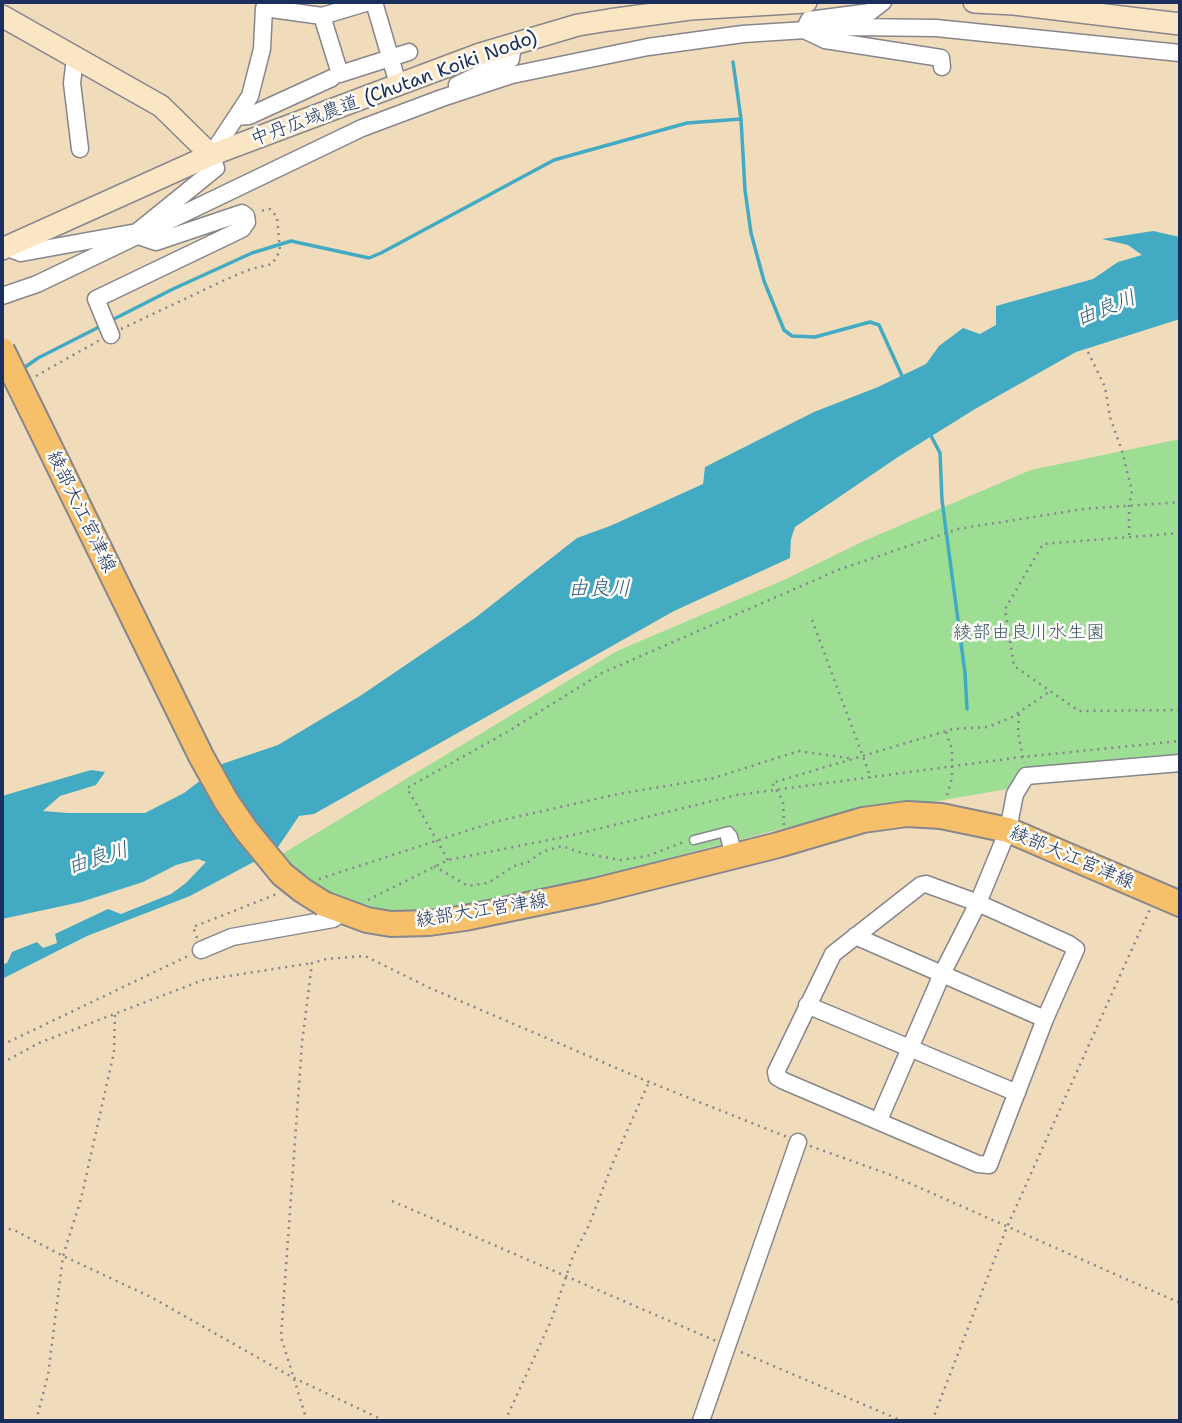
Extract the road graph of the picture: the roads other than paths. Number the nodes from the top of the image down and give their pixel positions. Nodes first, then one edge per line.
1 (372, 2) edge
2 (806, 2) edge
3 (883, 2) edge
4 (974, 2) edge
5 (2, 16) edge
6 (322, 16) junction
7 (1180, 24) edge
8 (804, 30) junction
9 (513, 44) junction
10 (409, 52) dead end
11 (1180, 53) edge
12 (75, 58) junction
13 (391, 59) junction
14 (942, 67) dead end
15 (332, 78) dead end
16 (398, 84) junction
17 (442, 98) junction
18 (282, 101) junction
19 (236, 117) junction
20 (294, 124) junction
21 (79, 149) dead end
22 (211, 155) junction
23 (137, 234) junction
24 (3, 248) edge
25 (2, 296) edge
26 (111, 335) road end
27 (2, 350) edge
28 (1180, 763) edge
29 (1008, 830) junction
30 (694, 840) road end
31 (732, 846) junction
32 (978, 903) junction
33 (1180, 904) edge
34 (334, 908) junction
35 (855, 936) junction
36 (201, 950) road end
37 (942, 974) junction
38 (807, 1005) junction
39 (1045, 1019) junction
40 (910, 1048) junction
41 (1017, 1093) junction
42 (879, 1120) junction
43 (797, 1142) road end
44 (701, 1421) edge

1 - 6 street
1 - 13 street
2 - 9 street, 中丹広域農道 (Chutan Koiki Nodo)
3 - 8 street
4 - 7 street
5 - 12 street
6 - 13 street
6 - 19 street
8 - 11 street
8 - 14 street
8 - 17 street
9 - 16 street, 中丹広域農道 (Chutan Koiki Nodo)
9 - 17 street
10 - 13 street
12 - 21 street
12 - 22 street
13 - 16 street
15 - 18 street
16 - 20 street, 中丹広域農道 (Chutan Koiki Nodo)
17 - 23 street
18 - 19 street
18 - 20 street
19 - 22 street
20 - 22 street, 中丹広域農道 (Chutan Koiki Nodo)
22 - 23 street
22 - 24 street, 中丹広域農道 (Chutan Koiki Nodo)
23 - 24 street
23 - 25 street
23 - 26 street
27 - 34 main road, 綾部大江宮津線, bridge
28 - 29 street
29 - 31 main road, 綾部大江宮津線
29 - 32 street
29 - 33 main road, 綾部大江宮津線
30 - 31 lane
31 - 34 main road, 綾部大江宮津線
32 - 35 street
32 - 37 street
32 - 39 street
34 - 36 street
35 - 37 street
35 - 38 street
37 - 39 street
37 - 40 street
38 - 40 street
38 - 42 street
39 - 41 street
40 - 41 street
40 - 42 street
41 - 42 street
43 - 44 street

